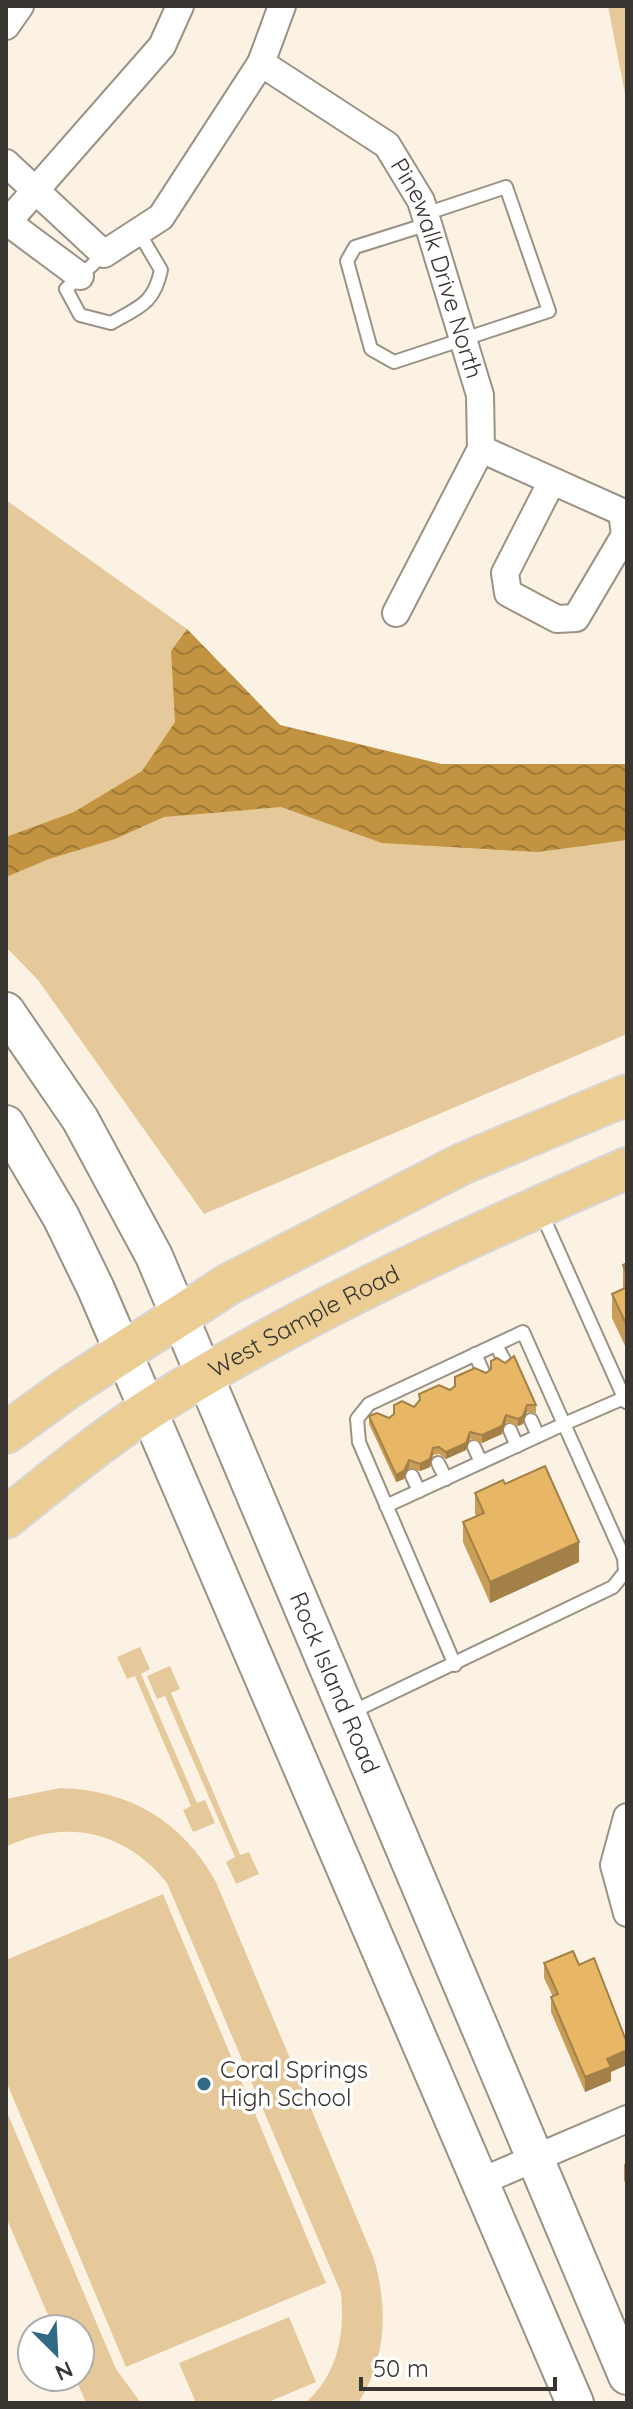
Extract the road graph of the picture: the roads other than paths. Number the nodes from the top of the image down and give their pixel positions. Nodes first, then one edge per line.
1 (20, 6) edge
2 (180, 6) edge
3 (282, 6) edge
4 (6, 26) edge
5 (261, 63) junction
6 (6, 163) edge
7 (37, 189) junction
8 (427, 219) junction
9 (6, 222) edge
10 (138, 231) junction
11 (104, 254) junction
12 (80, 276) junction
13 (463, 340) junction
14 (481, 449) junction
15 (552, 481) junction
16 (396, 613) dead end
17 (6, 1011) edge
18 (627, 1095) edge
19 (6, 1124) edge
20 (627, 1168) edge
21 (539, 1207) junction
22 (180, 1319) junction
23 (496, 1345) junction
24 (124, 1352) junction
25 (475, 1354) junction
26 (505, 1362) edge
27 (483, 1372) edge
28 (203, 1376) junction
29 (377, 1400) junction
30 (625, 1401) edge
31 (149, 1409) junction
32 (386, 1417) edge
33 (531, 1420) dead end
34 (564, 1424) junction
35 (510, 1430) dead end
36 (6, 1433) edge
37 (538, 1436) junction
38 (517, 1446) junction
39 (474, 1447) dead end
40 (481, 1462) junction
41 (438, 1463) dead end
42 (412, 1476) dead end
43 (446, 1479) junction
44 (419, 1491) junction
45 (386, 1506) junction
46 (6, 1518) edge
47 (455, 1665) junction
48 (346, 1715) junction
49 (627, 1817) edge
50 (627, 1913) edge
51 (627, 2119) edge
52 (535, 2158) junction
53 (482, 2181) junction
54 (621, 2362) edge
55 (561, 2370) junction
56 (575, 2403) edge

1 - 4 street
2 - 7 street
3 - 5 street
5 - 8 street, Pinewalk Drive North
5 - 10 street
6 - 7 street
7 - 9 street
7 - 11 street
8 - 13 street, Pinewalk Drive North
8 - 13 lane
8 - 13 lane
9 - 12 street
10 - 11 street
10 - 12 lane
11 - 12 lane
13 - 14 street, Pinewalk Drive North
14 - 15 street
14 - 16 street, Pinewalk Drive North
15 - 15 street
17 - 22 main road, Rock Island Road
18 - 22 main road
19 - 24 main road
20 - 21 main road, West Sample Road
21 - 28 main road, West Sample Road
21 - 30 lane
22 - 24 main road
22 - 28 main road, Rock Island Road
23 - 25 lane
23 - 26 lane
23 - 34 lane
24 - 31 main road
24 - 36 main road
25 - 27 lane
25 - 29 lane
28 - 31 main road, West Sample Road
28 - 48 main road, Rock Island Road
29 - 32 lane
29 - 45 lane
30 - 34 lane
31 - 46 main road, West Sample Road
31 - 53 main road
33 - 37 lane
34 - 37 lane
34 - 47 lane
35 - 38 lane
37 - 38 lane
38 - 40 lane
39 - 40 lane
40 - 43 lane
41 - 43 lane
42 - 44 lane
43 - 44 lane
44 - 45 lane
45 - 47 lane
47 - 48 lane
48 - 52 main road, Rock Island Road
49 - 50 street
51 - 52 street
52 - 53 street
52 - 54 main road, Rock Island Road
53 - 55 main road
54 - 55 main road
55 - 56 main road

